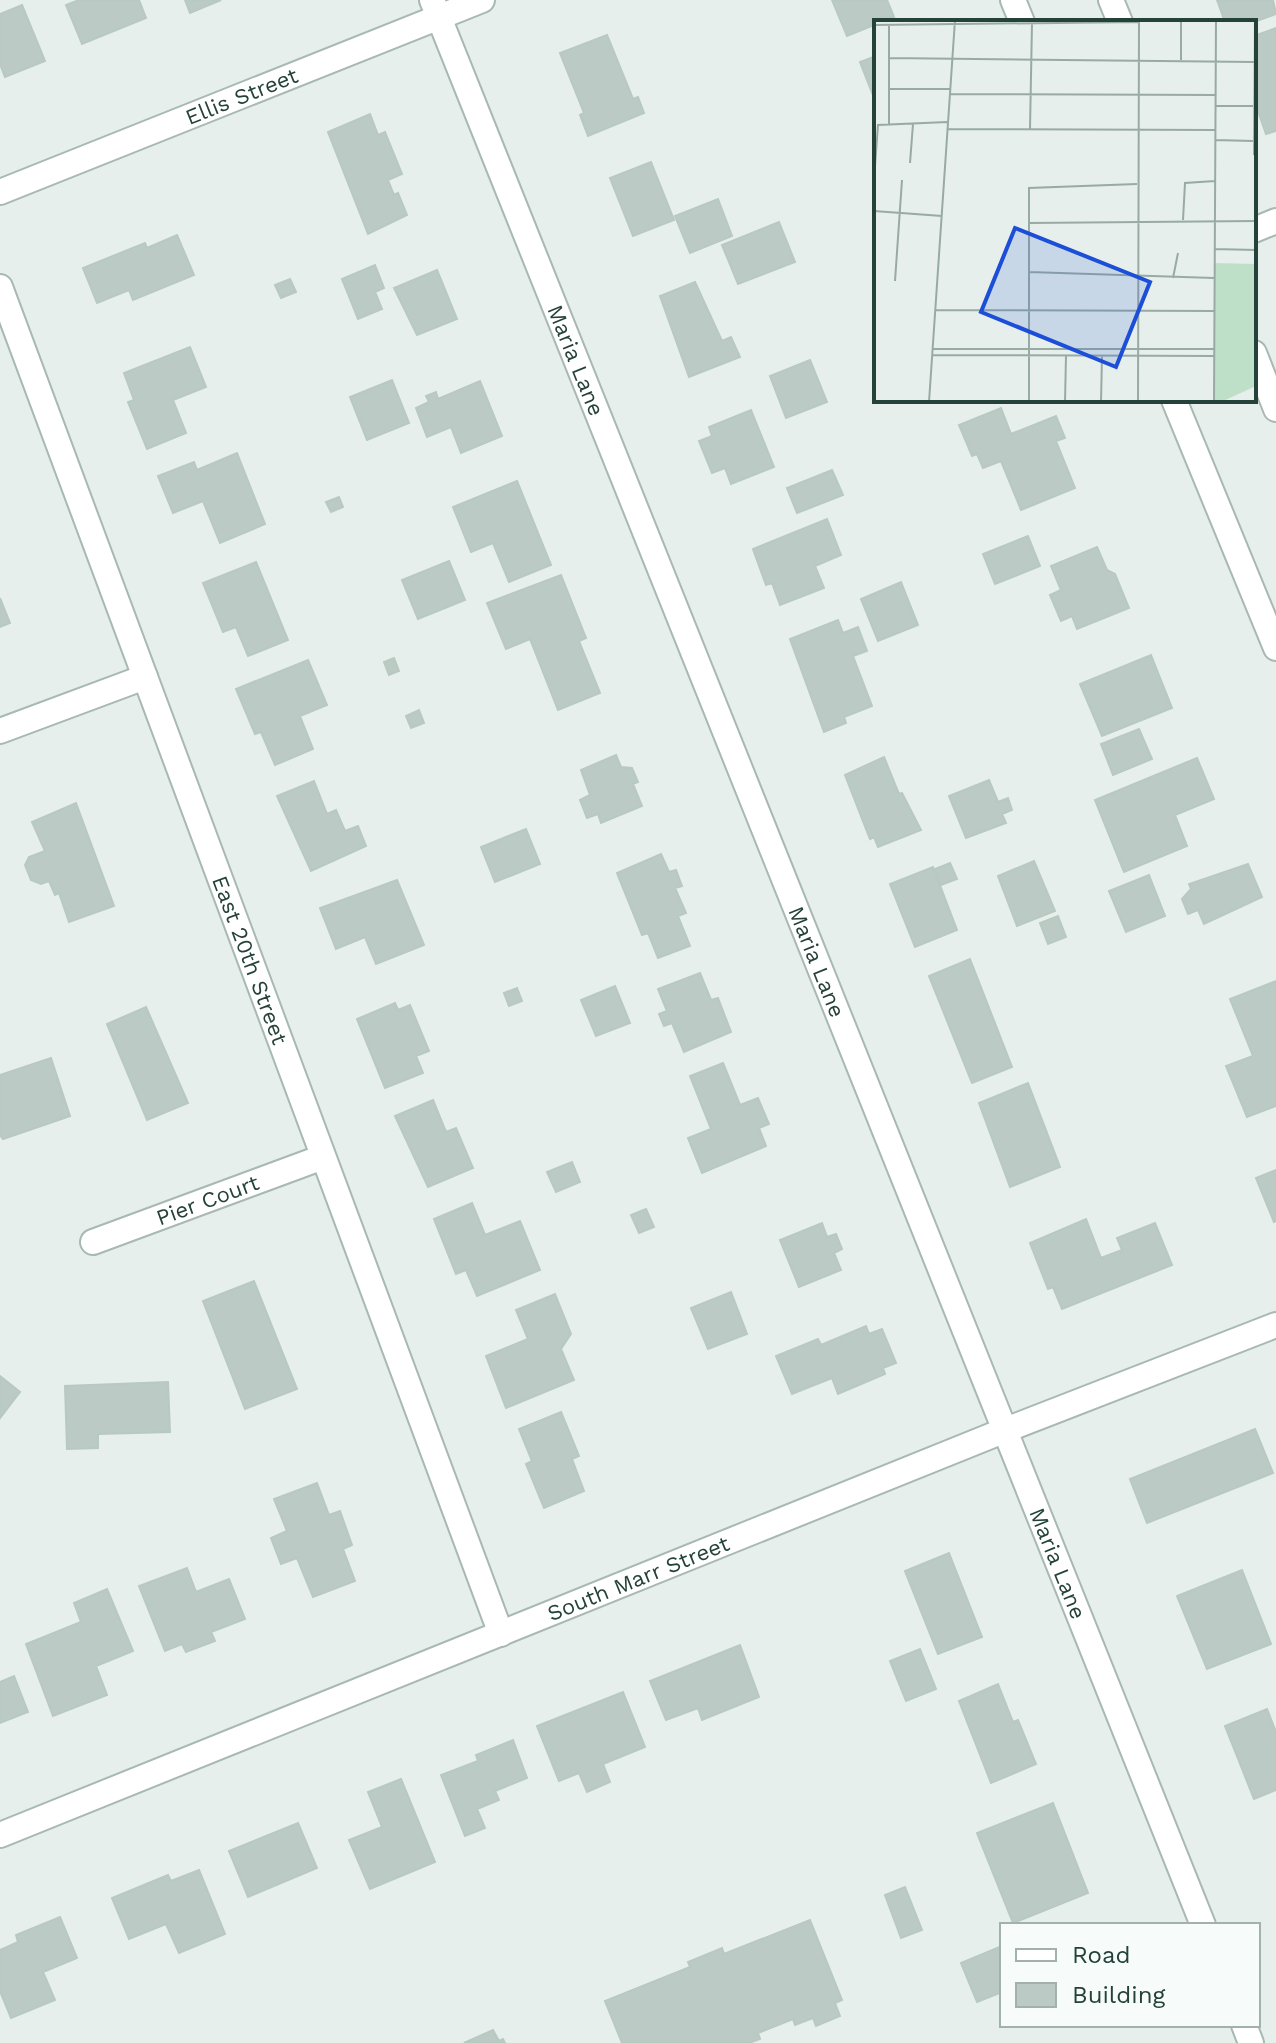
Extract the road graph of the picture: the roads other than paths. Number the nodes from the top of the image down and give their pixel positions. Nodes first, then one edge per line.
1 (482, 0) edge
2 (1013, 0) edge
3 (1111, 0) edge
4 (436, 9) edge
5 (1021, 20) edge
6 (1119, 20) edge
7 (0, 192) edge
8 (1276, 221) edge
9 (1256, 229) edge
10 (0, 287) edge
11 (1256, 358) edge
12 (1175, 402) edge
13 (1276, 409) edge
14 (1276, 648) edge
15 (145, 677) junction
16 (0, 731) edge
17 (323, 1157) junction
18 (93, 1242) dead end
19 (1276, 1325) edge
20 (1003, 1431) junction
21 (501, 1634) junction
22 (0, 1835) edge
23 (1202, 1923) edge

1 - 4 street, Ellis Street
2 - 5 street
3 - 6 street
4 - 7 street, Ellis Street
4 - 20 street, Maria Lane
8 - 9 street
10 - 15 street, East 20th Street
11 - 13 street
12 - 14 street
15 - 16 street
15 - 17 street, East 20th Street
17 - 18 street, Pier Court
17 - 21 street, East 20th Street
19 - 20 street, South Marr Street
20 - 21 street, South Marr Street
20 - 23 street, Maria Lane
21 - 22 street, South Marr Street

